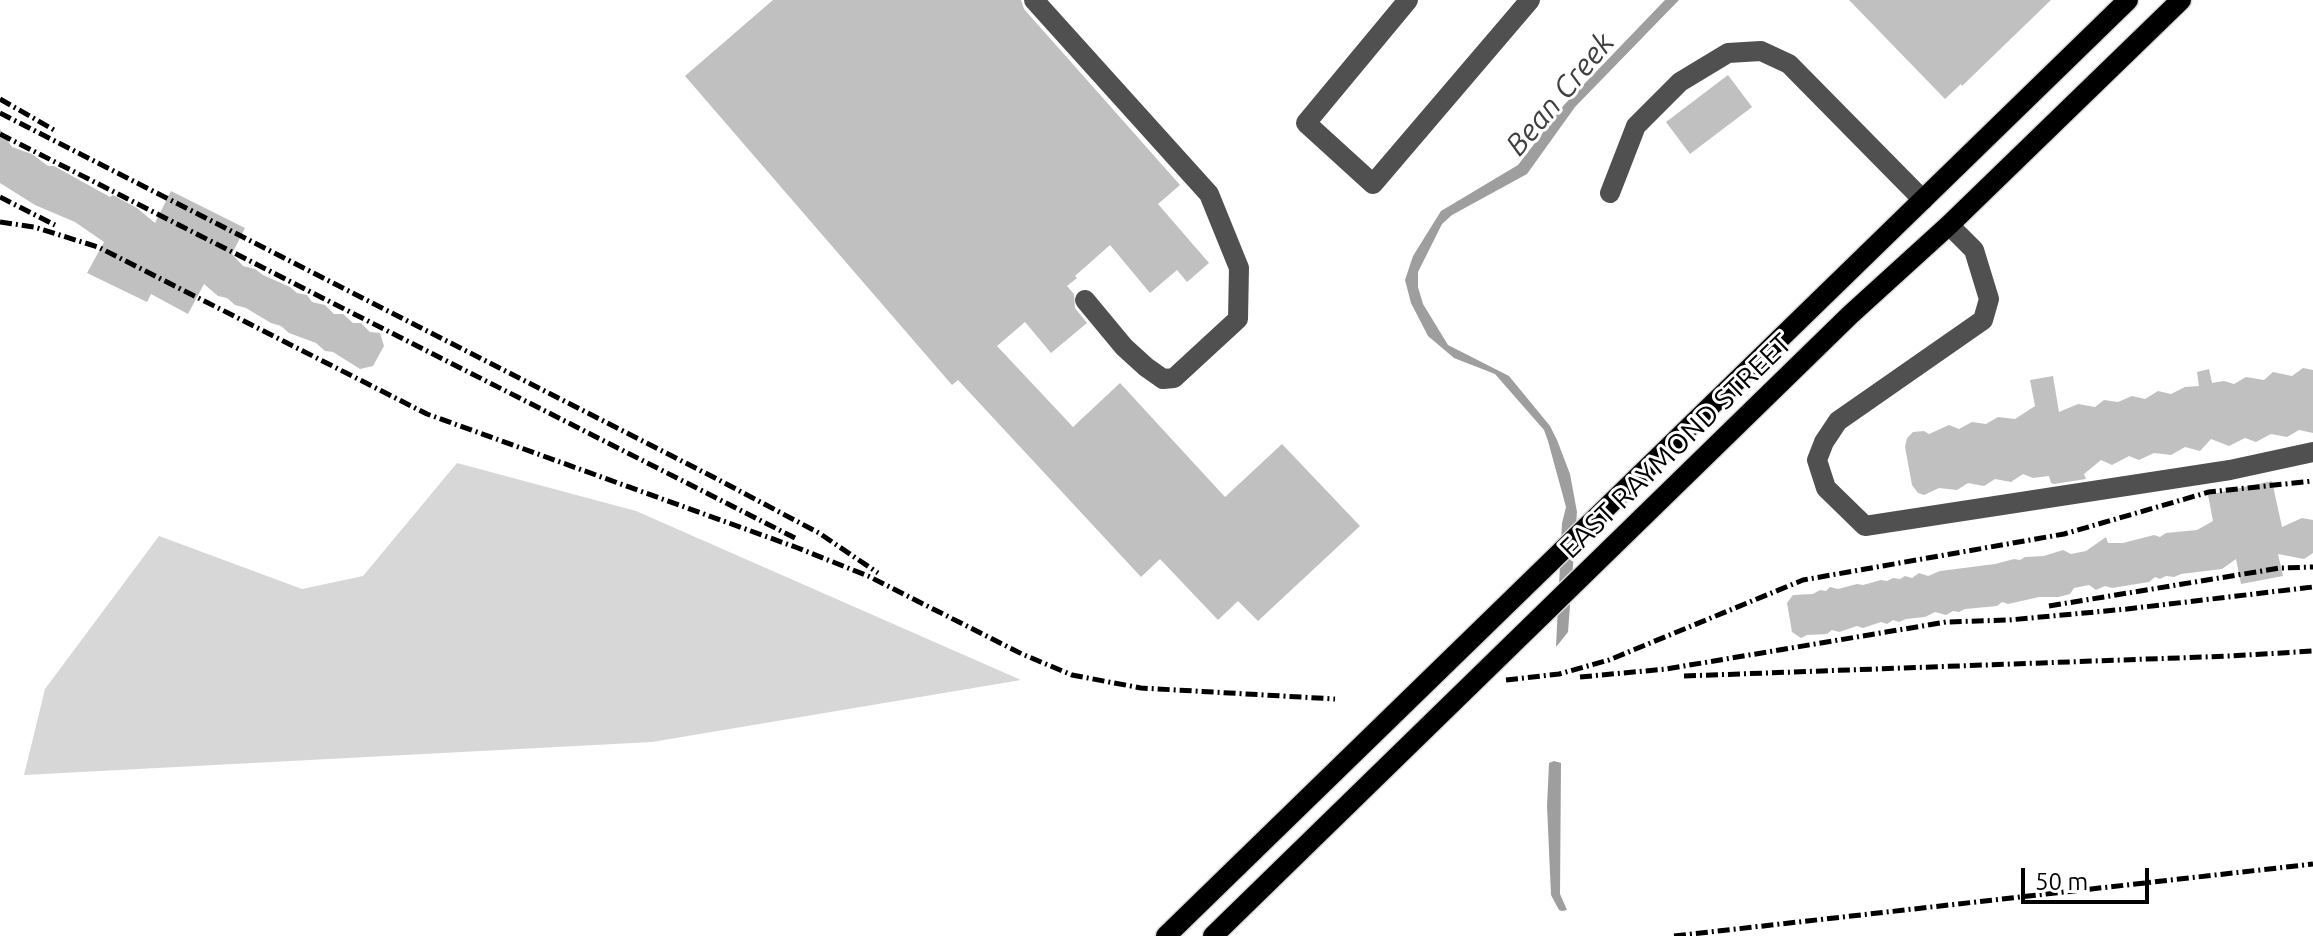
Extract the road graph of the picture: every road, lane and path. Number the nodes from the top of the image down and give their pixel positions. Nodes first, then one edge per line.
1 (1034, 0) edge
2 (1408, 0) edge
3 (1530, 0) edge
4 (2128, 0) edge
5 (2181, 0) edge
6 (1610, 193) dead end
7 (1923, 200) junction
8 (1949, 225) junction
9 (1085, 300) dead end
10 (2313, 452) edge
11 (1166, 936) edge
12 (1213, 936) edge

1 - 9 lane
2 - 3 lane
4 - 7 main road, EAST RAYMOND STREET
5 - 8 main road, EAST RAYMOND STREET
6 - 7 lane
7 - 8 main road
7 - 11 main road, EAST RAYMOND STREET
8 - 10 lane
8 - 12 main road, EAST RAYMOND STREET

